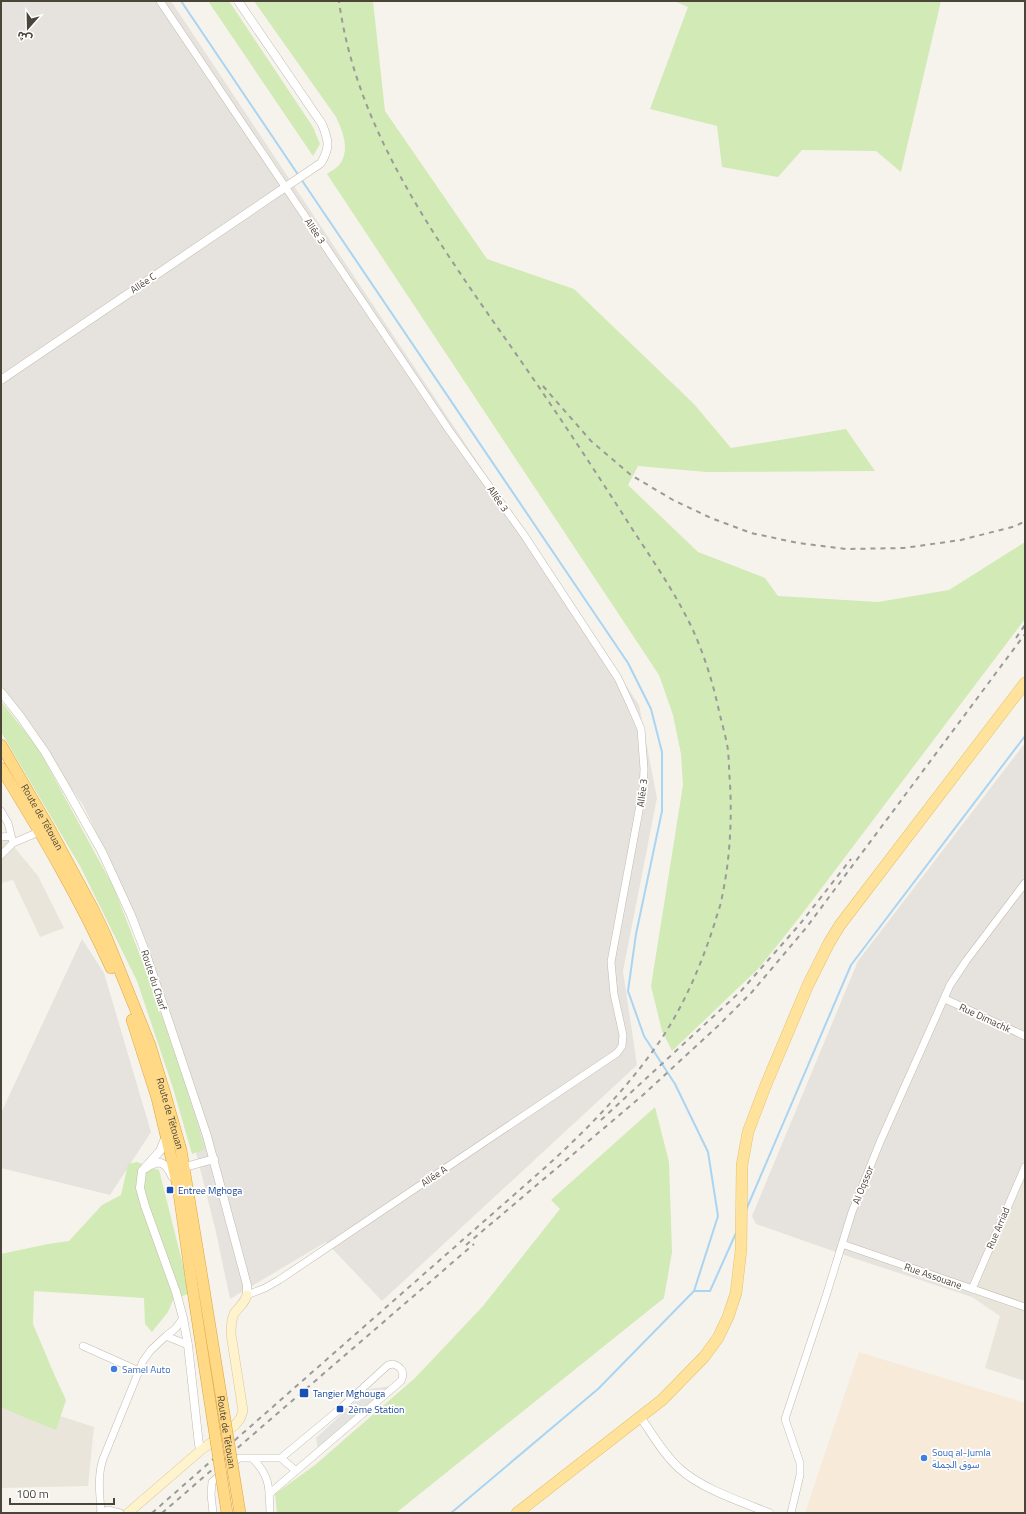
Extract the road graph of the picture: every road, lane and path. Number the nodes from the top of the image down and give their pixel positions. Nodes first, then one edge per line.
1 (160, 1) edge
2 (238, 1) edge
3 (288, 187) junction
4 (1, 380) edge
5 (1025, 683) edge
6 (1, 692) edge
7 (1, 746) edge
8 (1, 768) edge
9 (1, 811) edge
10 (39, 832) junction
11 (1, 836) edge
12 (12, 839) junction
13 (1, 855) edge
14 (1025, 883) edge
15 (945, 999) junction
16 (1025, 1036) edge
17 (617, 1053) joint
18 (166, 1136) junction
19 (214, 1159) junction
20 (185, 1167) junction
21 (1025, 1167) edge
22 (142, 1171) junction
23 (178, 1186) junction
24 (842, 1244) junction
25 (196, 1278) junction
26 (972, 1289) junction
27 (247, 1295) junction
28 (1024, 1304) edge
29 (183, 1318) junction
30 (166, 1336) junction
31 (188, 1345) junction
32 (83, 1346) dead end
33 (139, 1372) junction
34 (641, 1418) junction
35 (202, 1450) junction
36 (281, 1458) junction
37 (253, 1459) junction
38 (295, 1470) junction
39 (270, 1494) junction
40 (101, 1513) edge
41 (120, 1513) edge
42 (128, 1513) edge
43 (212, 1513) edge
44 (227, 1513) edge
45 (240, 1513) edge
46 (270, 1513) edge
47 (516, 1513) edge
48 (769, 1513) edge
49 (791, 1513) edge

1 - 3 street, Allée 3
2 - 3 street, Allée C
3 - 4 street, Allée C
3 - 17 street, Allée 3
5 - 34 main road
6 - 19 street, Route du Charf
7 - 20 highway, Route de Tétouan
8 - 10 highway, Route de Tétouan
9 - 12 street
10 - 12 street
10 - 18 highway, Route de Tétouan
11 - 12 street
12 - 13 street
14 - 15 street, Al Oqssor
15 - 16 street, Rue Dimachk
15 - 24 street, Al Oqssor
17 - 27 street, Allée A
18 - 22 street
18 - 23 highway, Route de Tétouan
19 - 20 street
19 - 27 street, Route du Charf
20 - 25 highway, Route de Tétouan
21 - 26 street, Rue Arriad
22 - 23 street
22 - 29 street
23 - 25 highway, Route de Tétouan
24 - 26 street, Rue Assouane
24 - 49 street, Al Oqssor
25 - 44 highway, Route de Tétouan, bridge
25 - 45 highway, Route de Tétouan, bridge
26 - 28 street, Rue Assouane
27 - 35 main road
29 - 30 street
29 - 31 street
30 - 31 street
30 - 33 street
31 - 35 street
32 - 33 street
33 - 40 street
34 - 47 main road
34 - 48 street
35 - 42 main road
36 - 37 street
36 - 38 street
36 - 38 street
37 - 39 street
37 - 43 street
38 - 39 street
39 - 46 street
40 - 41 street

